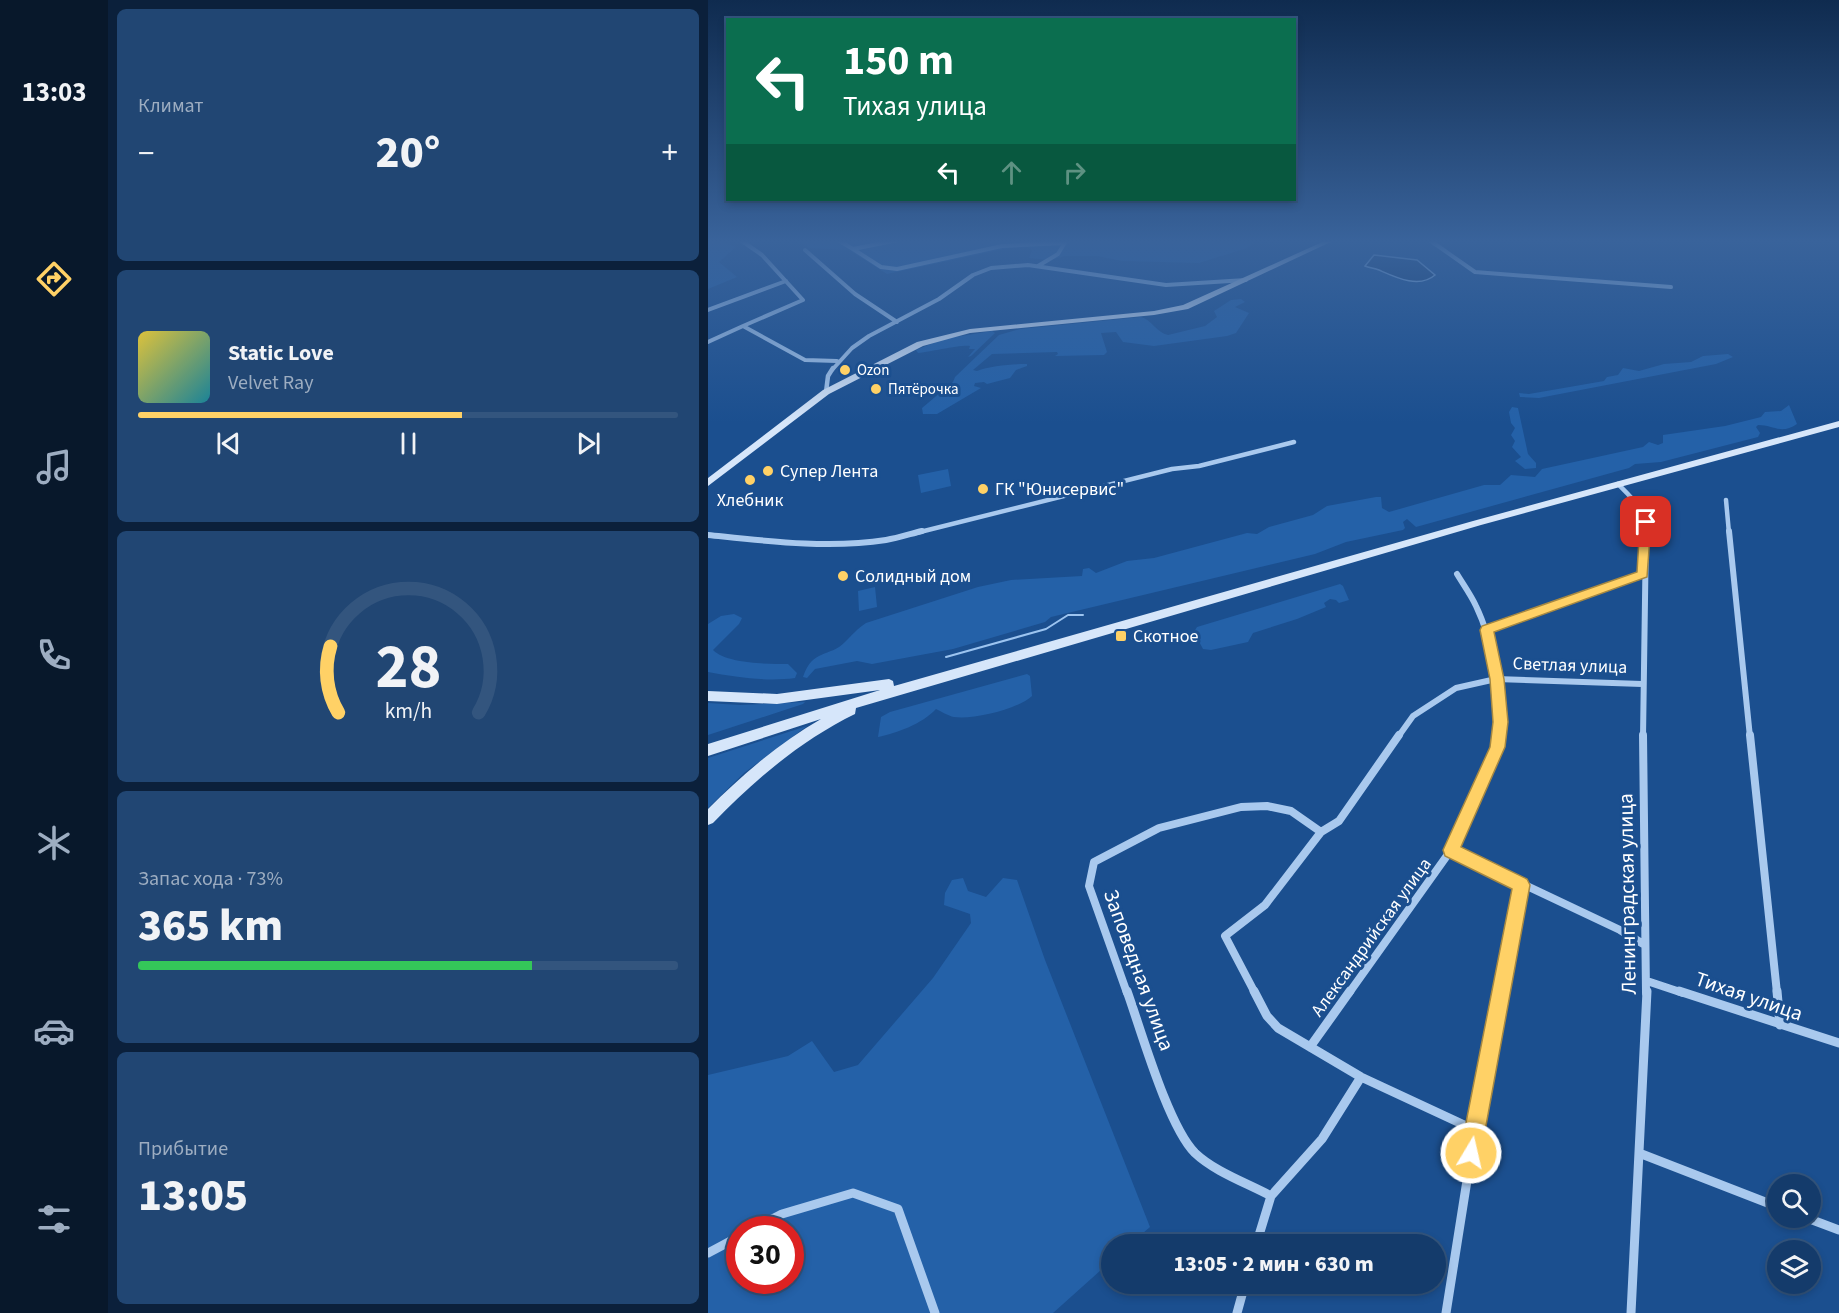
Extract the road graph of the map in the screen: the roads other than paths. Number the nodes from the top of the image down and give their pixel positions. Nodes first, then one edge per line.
1 (734, 300) edge
2 (802, 300) edge
3 (864, 300) edge
4 (936, 300) edge
5 (1202, 300) edge
6 (708, 310) edge
7 (897, 322) junction
8 (743, 326) junction
9 (708, 342) edge
10 (837, 361) junction
11 (826, 392) junction
12 (1839, 424) edge
13 (1294, 442) dead end
14 (708, 483) edge
15 (1618, 484) junction
16 (1726, 500) dead end
17 (708, 535) edge
18 (1457, 574) dead end
19 (1643, 574) junction
20 (1486, 630) junction
21 (1497, 679) junction
22 (1642, 684) junction
23 (891, 688) junction
24 (708, 696) edge
25 (708, 742) edge
26 (708, 750) edge
27 (708, 819) edge
28 (1322, 832) junction
29 (1451, 850) junction
30 (1521, 885) junction
31 (1645, 945) junction
32 (1647, 981) junction
33 (1780, 1025) junction
34 (1839, 1043) edge
35 (1310, 1047) junction
36 (1361, 1077) junction
37 (1474, 1130) junction
38 (1640, 1153) junction
39 (1271, 1196) junction
40 (1767, 1202) edge
41 (778, 1216) edge
42 (1821, 1223) edge
43 (1839, 1230) edge
44 (1259, 1234) edge
45 (726, 1243) edge
46 (708, 1253) edge
47 (1242, 1294) edge
48 (934, 1313) edge
49 (1237, 1313) edge
50 (1446, 1313) edge
51 (1631, 1313) edge

1 - 6 street
2 - 8 street
3 - 7 street
4 - 7 street
5 - 11 main road
7 - 10 street
8 - 9 street
8 - 10 street
10 - 11 street
11 - 14 main road
12 - 15 main road
13 - 17 street
15 - 19 street, Ленинградская улица
15 - 23 main road
16 - 33 street
18 - 20 street, Александрийская улица
19 - 20 street
19 - 22 street, Ленинградская улица
20 - 21 street, Александрийская улица
21 - 22 street, Светлая улица
21 - 28 street
21 - 29 street, Александрийская улица
22 - 31 street, Ленинградская улица
23 - 24 main road
23 - 25 main road
23 - 26 main road
23 - 27 main road
28 - 35 street
28 - 39 street, Заповедная улица
29 - 30 street
29 - 35 street, Александрийская улица
30 - 31 street
30 - 37 street
31 - 32 street, Ленинградская улица
32 - 33 street, Тихая улица
32 - 38 street, Ленинградская улица
33 - 34 street, Тихая улица
35 - 36 street
36 - 37 street
36 - 39 street
37 - 50 street
38 - 40 street
38 - 51 street, Ленинградская улица
39 - 44 street
41 - 48 street
42 - 43 street
45 - 46 street
47 - 49 street

